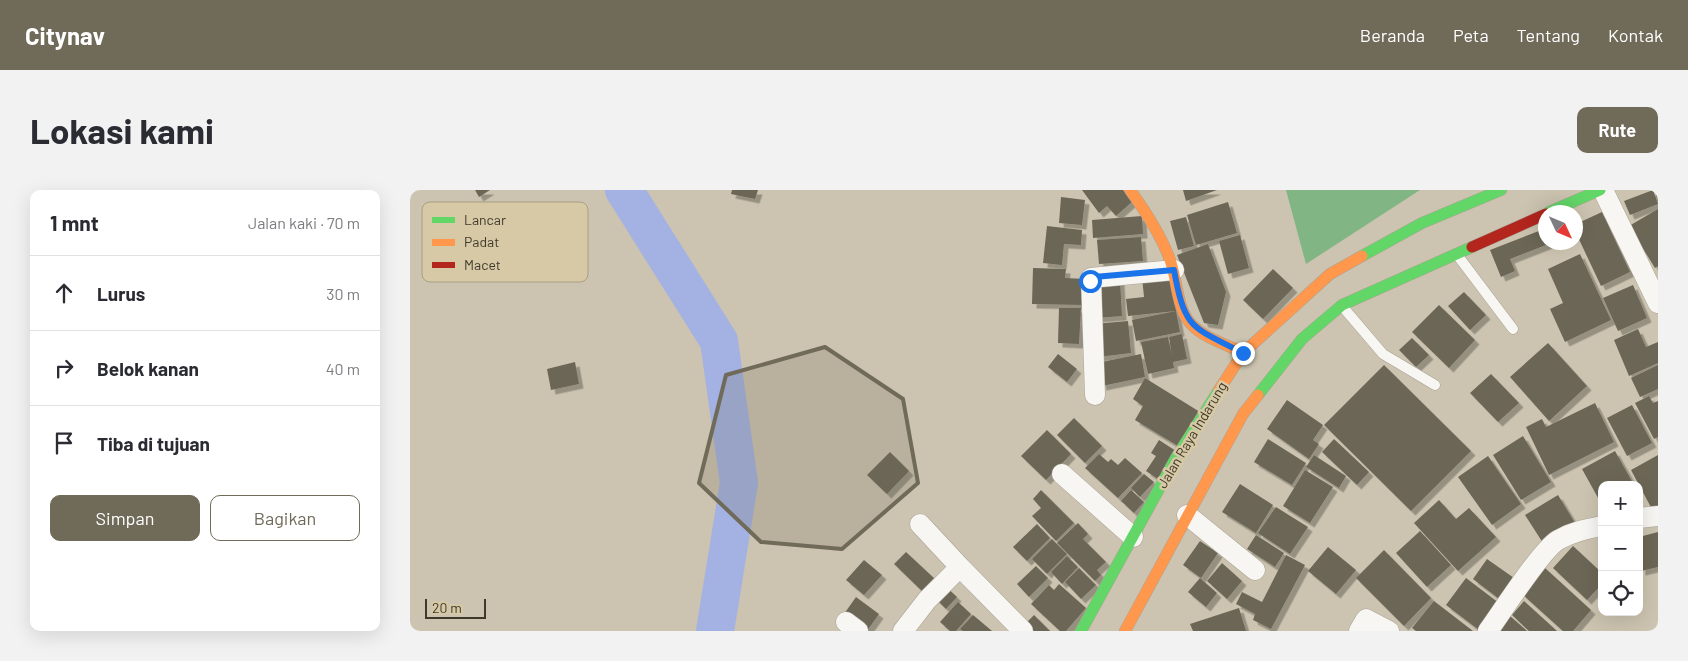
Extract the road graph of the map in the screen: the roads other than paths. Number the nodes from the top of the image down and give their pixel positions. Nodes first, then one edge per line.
1 (1130, 190) edge
2 (1501, 190) edge
3 (1601, 190) edge
4 (1566, 205) edge
5 (1538, 217) edge
6 (1456, 253) junction
7 (1174, 270) junction
8 (1658, 303) edge
9 (1342, 305) junction
10 (1513, 329) dead end
11 (1243, 353) junction
12 (1435, 385) dead end
13 (1095, 395) dead end
14 (1062, 474) dead end
15 (1187, 515) junction
16 (1658, 516) edge
17 (1643, 518) edge
18 (920, 524) dead end
19 (1598, 527) edge
20 (1133, 537) junction
21 (960, 567) junction
22 (1255, 570) dead end
23 (903, 631) edge
24 (1023, 631) edge
25 (1081, 631) edge
26 (1125, 631) edge
27 (1358, 631) edge
28 (1389, 631) edge
29 (1488, 631) edge

1 - 7 main road
2 - 11 main road, Jalan Raya Indarung
3 - 4 main road
3 - 8 street
5 - 6 main road
6 - 9 main road
6 - 10 lane
7 - 11 main road
7 - 13 street
9 - 12 lane
9 - 15 main road
11 - 20 main road, Jalan Raya Indarung
14 - 20 street
15 - 22 street
15 - 26 main road
16 - 17 street
18 - 21 street
19 - 29 street
20 - 25 main road, Jalan Raya Indarung
21 - 23 street
21 - 24 street
27 - 28 street

